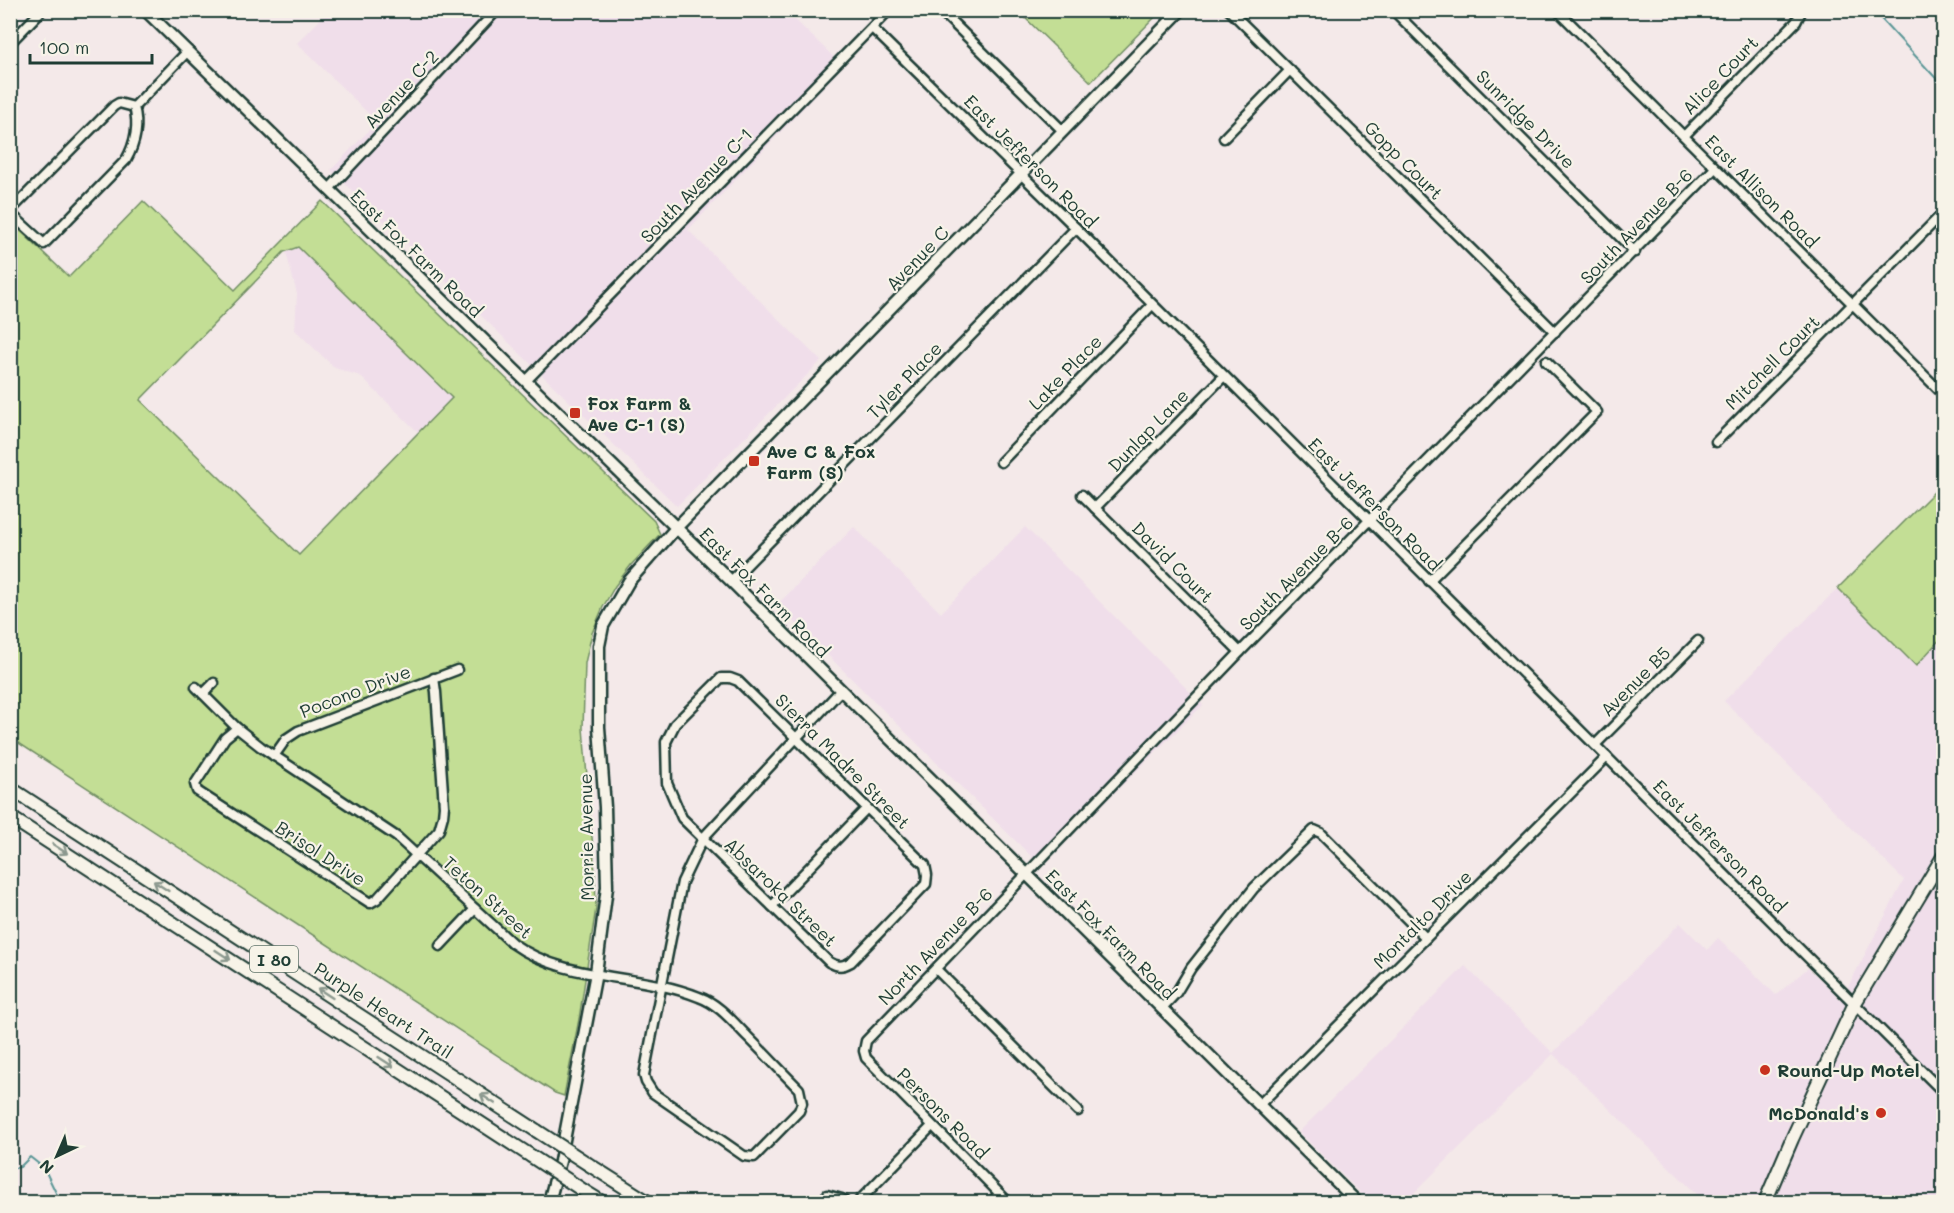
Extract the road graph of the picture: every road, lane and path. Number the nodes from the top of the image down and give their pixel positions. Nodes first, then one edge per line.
1 (42, 10) edge
2 (144, 10) edge
3 (497, 10) edge
4 (889, 10) edge
5 (940, 10) edge
6 (1181, 10) edge
7 (1229, 10) edge
8 (1393, 10) edge
9 (1557, 10) edge
10 (1803, 10) edge
11 (872, 28) junction
12 (10, 43) edge
13 (187, 52) junction
14 (1290, 70) junction
15 (134, 107) junction
16 (1063, 131) junction
17 (1684, 136) junction
18 (1224, 138) dead end
19 (1715, 168) junction
20 (1022, 174) junction
21 (328, 189) junction
22 (10, 212) edge
23 (1944, 212) edge
24 (1076, 228) junction
25 (1635, 252) junction
26 (1152, 305) junction
27 (1852, 305) junction
28 (1555, 332) junction
29 (1546, 361) dead end
30 (1224, 376) junction
31 (526, 381) junction
32 (1944, 395) edge
33 (1716, 442) dead end
34 (1001, 462) dead end
35 (1082, 495) dead end
36 (1095, 508) junction
37 (1370, 522) junction
38 (676, 528) junction
39 (731, 581) junction
40 (1429, 581) junction
41 (1698, 641) dead end
42 (1240, 652) junction
43 (457, 670) dead end
44 (434, 678) junction
45 (738, 681) joint
46 (214, 683) dead end
47 (196, 687) dead end
48 (842, 690) junction
49 (203, 694) junction
50 (237, 728) junction
51 (796, 738) junction
52 (1595, 745) junction
53 (274, 756) junction
54 (1607, 757) junction
55 (10, 788) edge
56 (867, 808) junction
57 (10, 817) edge
58 (703, 838) junction
59 (1944, 855) edge
60 (417, 856) junction
61 (1027, 874) junction
62 (772, 906) junction
63 (475, 909) junction
64 (1426, 938) junction
65 (440, 946) dead end
66 (837, 966) joint
67 (936, 969) junction
68 (596, 974) junction
69 (661, 985) junction
70 (1855, 1003) junction
71 (1162, 1008) junction
72 (866, 1041) joint
73 (1944, 1093) edge
74 (1259, 1105) junction
75 (1078, 1111) dead end
76 (932, 1126) junction
77 (1000, 1194) junction
78 (828, 1195) dead end
79 (549, 1203) edge
80 (602, 1203) edge
81 (648, 1203) edge
82 (845, 1203) edge
83 (858, 1203) edge
84 (991, 1203) edge
85 (1008, 1203) edge
86 (1357, 1203) edge
87 (1765, 1203) edge

1 - 12 street
2 - 13 main road, East Fox Farm Road
3 - 21 street, Avenue C-2
4 - 11 street, South Avenue C-1
5 - 16 street
6 - 16 main road, Avenue C
7 - 14 street, Gopp Court
8 - 25 street, Sunridge Drive
9 - 17 street, East Allison Road
10 - 17 street, Alice Court
11 - 20 street, East Jefferson Road
11 - 31 street, South Avenue C-1
13 - 15 street
13 - 21 main road, East Fox Farm Road
14 - 18 street
14 - 28 street, Gopp Court
15 - 22 street
15 - 22 street
16 - 20 main road, Avenue C
17 - 19 street, East Allison Road
19 - 25 street, South Avenue B-6
19 - 27 street, East Allison Road
20 - 24 street, East Jefferson Road
20 - 38 main road, Avenue C
21 - 31 main road, East Fox Farm Road
23 - 27 street, Mitchell Court
24 - 26 street, East Jefferson Road
24 - 39 street, Tyler Place
25 - 28 street, South Avenue B-6
26 - 30 street, East Jefferson Road
26 - 34 street, Lake Place
27 - 32 street, East Allison Road
27 - 33 street, Mitchell Court
28 - 37 street, South Avenue B-6
29 - 40 street
30 - 36 street, Dunlap Lane
30 - 37 street, East Jefferson Road
31 - 38 main road, East Fox Farm Road
35 - 36 street, David Court
36 - 42 street, David Court
37 - 40 street, East Jefferson Road
37 - 42 street, South Avenue B-6
38 - 39 main road, East Fox Farm Road
38 - 68 main road, Morrie Avenue
39 - 48 main road, East Fox Farm Road
40 - 52 street, East Jefferson Road
41 - 52 street, Avenue B5
42 - 61 street, South Avenue B-6
43 - 44 street, Pocono Drive
44 - 53 street, Pocono Drive
44 - 60 street, Brisol Drive
45 - 51 street, Sierra Madre Street
45 - 58 street, Absaroka Street
46 - 49 street
47 - 49 street, Teton Street
48 - 51 street
48 - 61 main road, East Fox Farm Road
49 - 50 street, Teton Street
50 - 53 street, Teton Street
50 - 60 street, Brisol Drive
51 - 56 street, Sierra Madre Street
51 - 58 street
52 - 54 street, East Jefferson Road
53 - 60 street, Teton Street
54 - 64 street, Montalto Drive
54 - 70 street, East Jefferson Road
81 -> 55 highway, Purple Heart Trail / I 80, bridge
56 - 62 street
56 - 66 street, Sierra Madre Street
57 -> 80 highway, I 80, bridge
58 - 62 street, Absaroka Street
58 - 69 street
59 - 70 highway
60 - 63 street, Teton Street
61 - 67 street, North Avenue B-6
61 - 71 main road, East Fox Farm Road
62 - 66 street, Absaroka Street
63 - 65 street
63 - 68 street, Teton Street
64 - 71 street
64 - 74 street, Montalto Drive
67 - 72 street, North Avenue B-6
67 - 75 street
68 - 69 street, Teton Street
68 - 79 main road, Morrie Avenue
69 - 69 street, Teton Street
70 - 73 street, East Jefferson Road
70 - 87 highway
71 - 74 main road, East Fox Farm Road
72 - 76 street, Persons Road
74 - 86 main road, East Fox Farm Road
76 - 77 street, Persons Road
76 - 83 street
77 - 84 street
77 - 85 street, Persons Road
78 - 82 street

